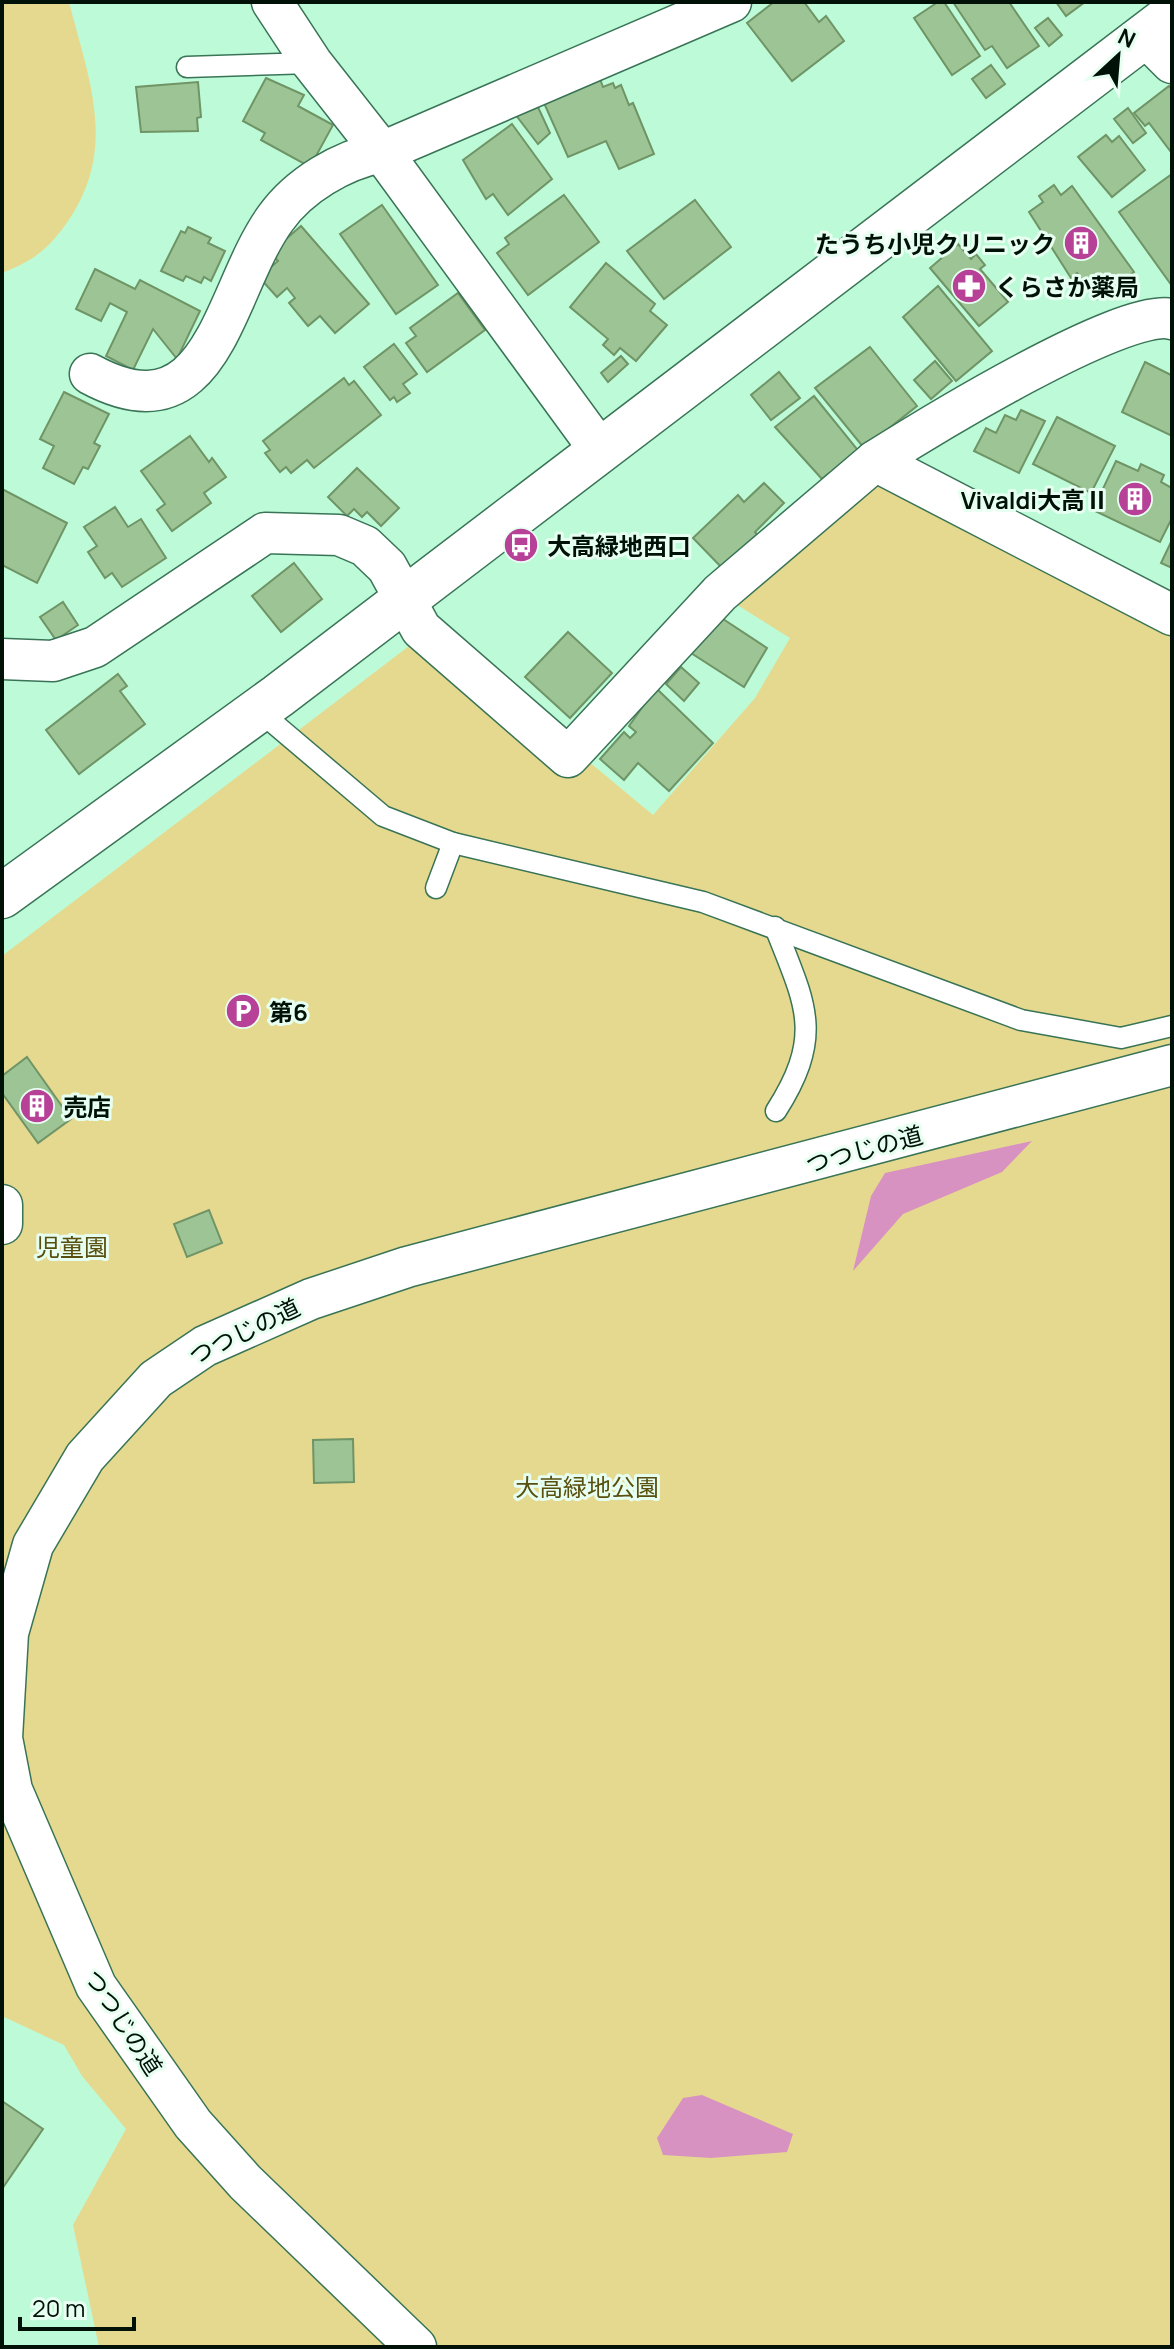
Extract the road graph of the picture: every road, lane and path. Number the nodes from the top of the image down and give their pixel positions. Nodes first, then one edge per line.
1 (272, 2) edge
2 (731, 2) edge
3 (1163, 38) edge
4 (312, 63) junction
5 (187, 67) dead end
6 (382, 152) junction
7 (1172, 319) edge
8 (90, 374) dead end
9 (599, 449) junction
10 (875, 461) junction
11 (404, 600) junction
12 (1172, 615) edge
13 (2, 659) edge
14 (258, 710) junction
15 (453, 843) junction
16 (436, 888) dead end
17 (2, 896) edge
18 (775, 927) junction
19 (1172, 1026) edge
20 (1172, 1065) edge
21 (776, 1111) dead end
22 (2, 1205) edge
23 (2, 1224) edge
24 (416, 2347) edge

1 - 4 street
2 - 6 street
3 - 9 street
4 - 5 lane
4 - 6 street
6 - 8 street
6 - 9 street
7 - 10 street
9 - 11 street
10 - 11 street
10 - 12 street
11 - 13 street
11 - 14 street
14 - 15 lane
14 - 17 street
15 - 16 lane
15 - 18 lane
18 - 19 lane
18 - 21 lane
20 - 24 street, つつじの道
22 - 23 street

